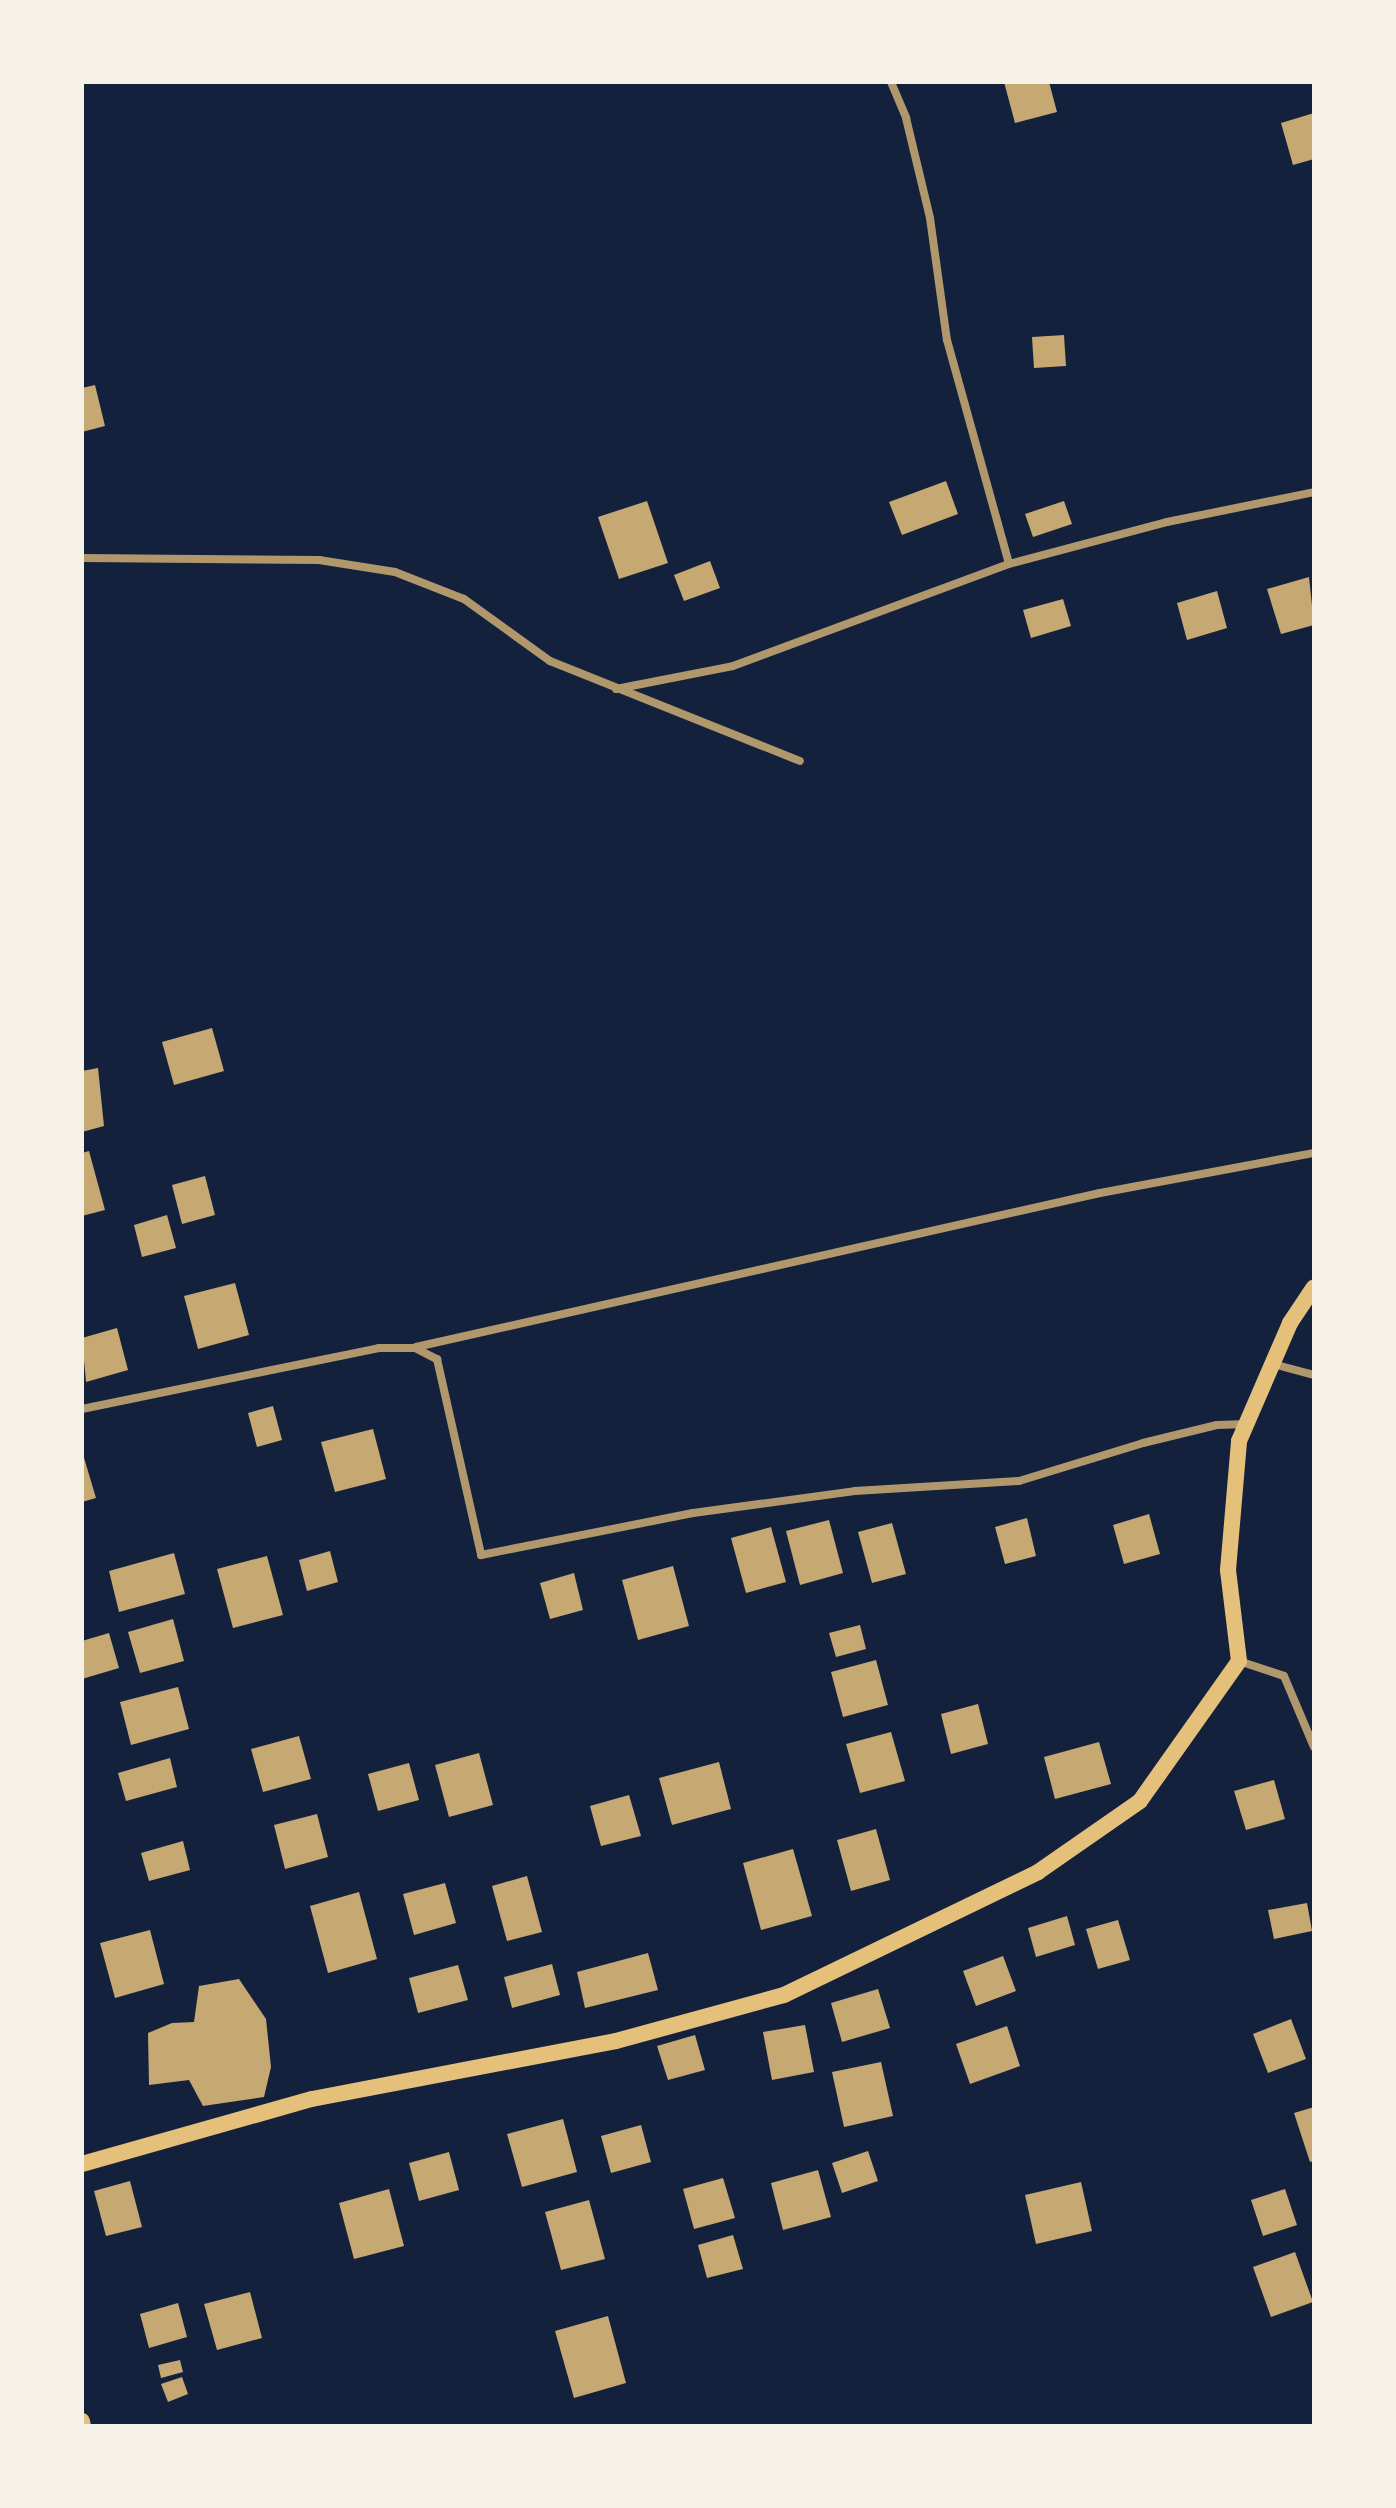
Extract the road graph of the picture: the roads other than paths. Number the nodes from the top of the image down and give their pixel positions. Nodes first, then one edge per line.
1 (891, 82) edge
2 (1314, 492) edge
3 (82, 558) edge
4 (1009, 564) junction
5 (616, 689) junction
6 (800, 761) dead end
7 (1314, 1153) edge
8 (1314, 1287) edge
9 (415, 1348) junction
10 (1272, 1364) junction
11 (1314, 1375) edge
12 (82, 1409) edge
13 (1246, 1424) junction
14 (1239, 1661) junction
15 (1314, 1747) edge
16 (82, 2164) edge

1 - 4 street
2 - 4 street
3 - 5 street
4 - 5 street
5 - 6 street
7 - 9 street
8 - 10 main road
9 - 12 street
9 - 13 street
10 - 11 street
10 - 13 main road
13 - 14 main road
14 - 15 street
14 - 16 main road

